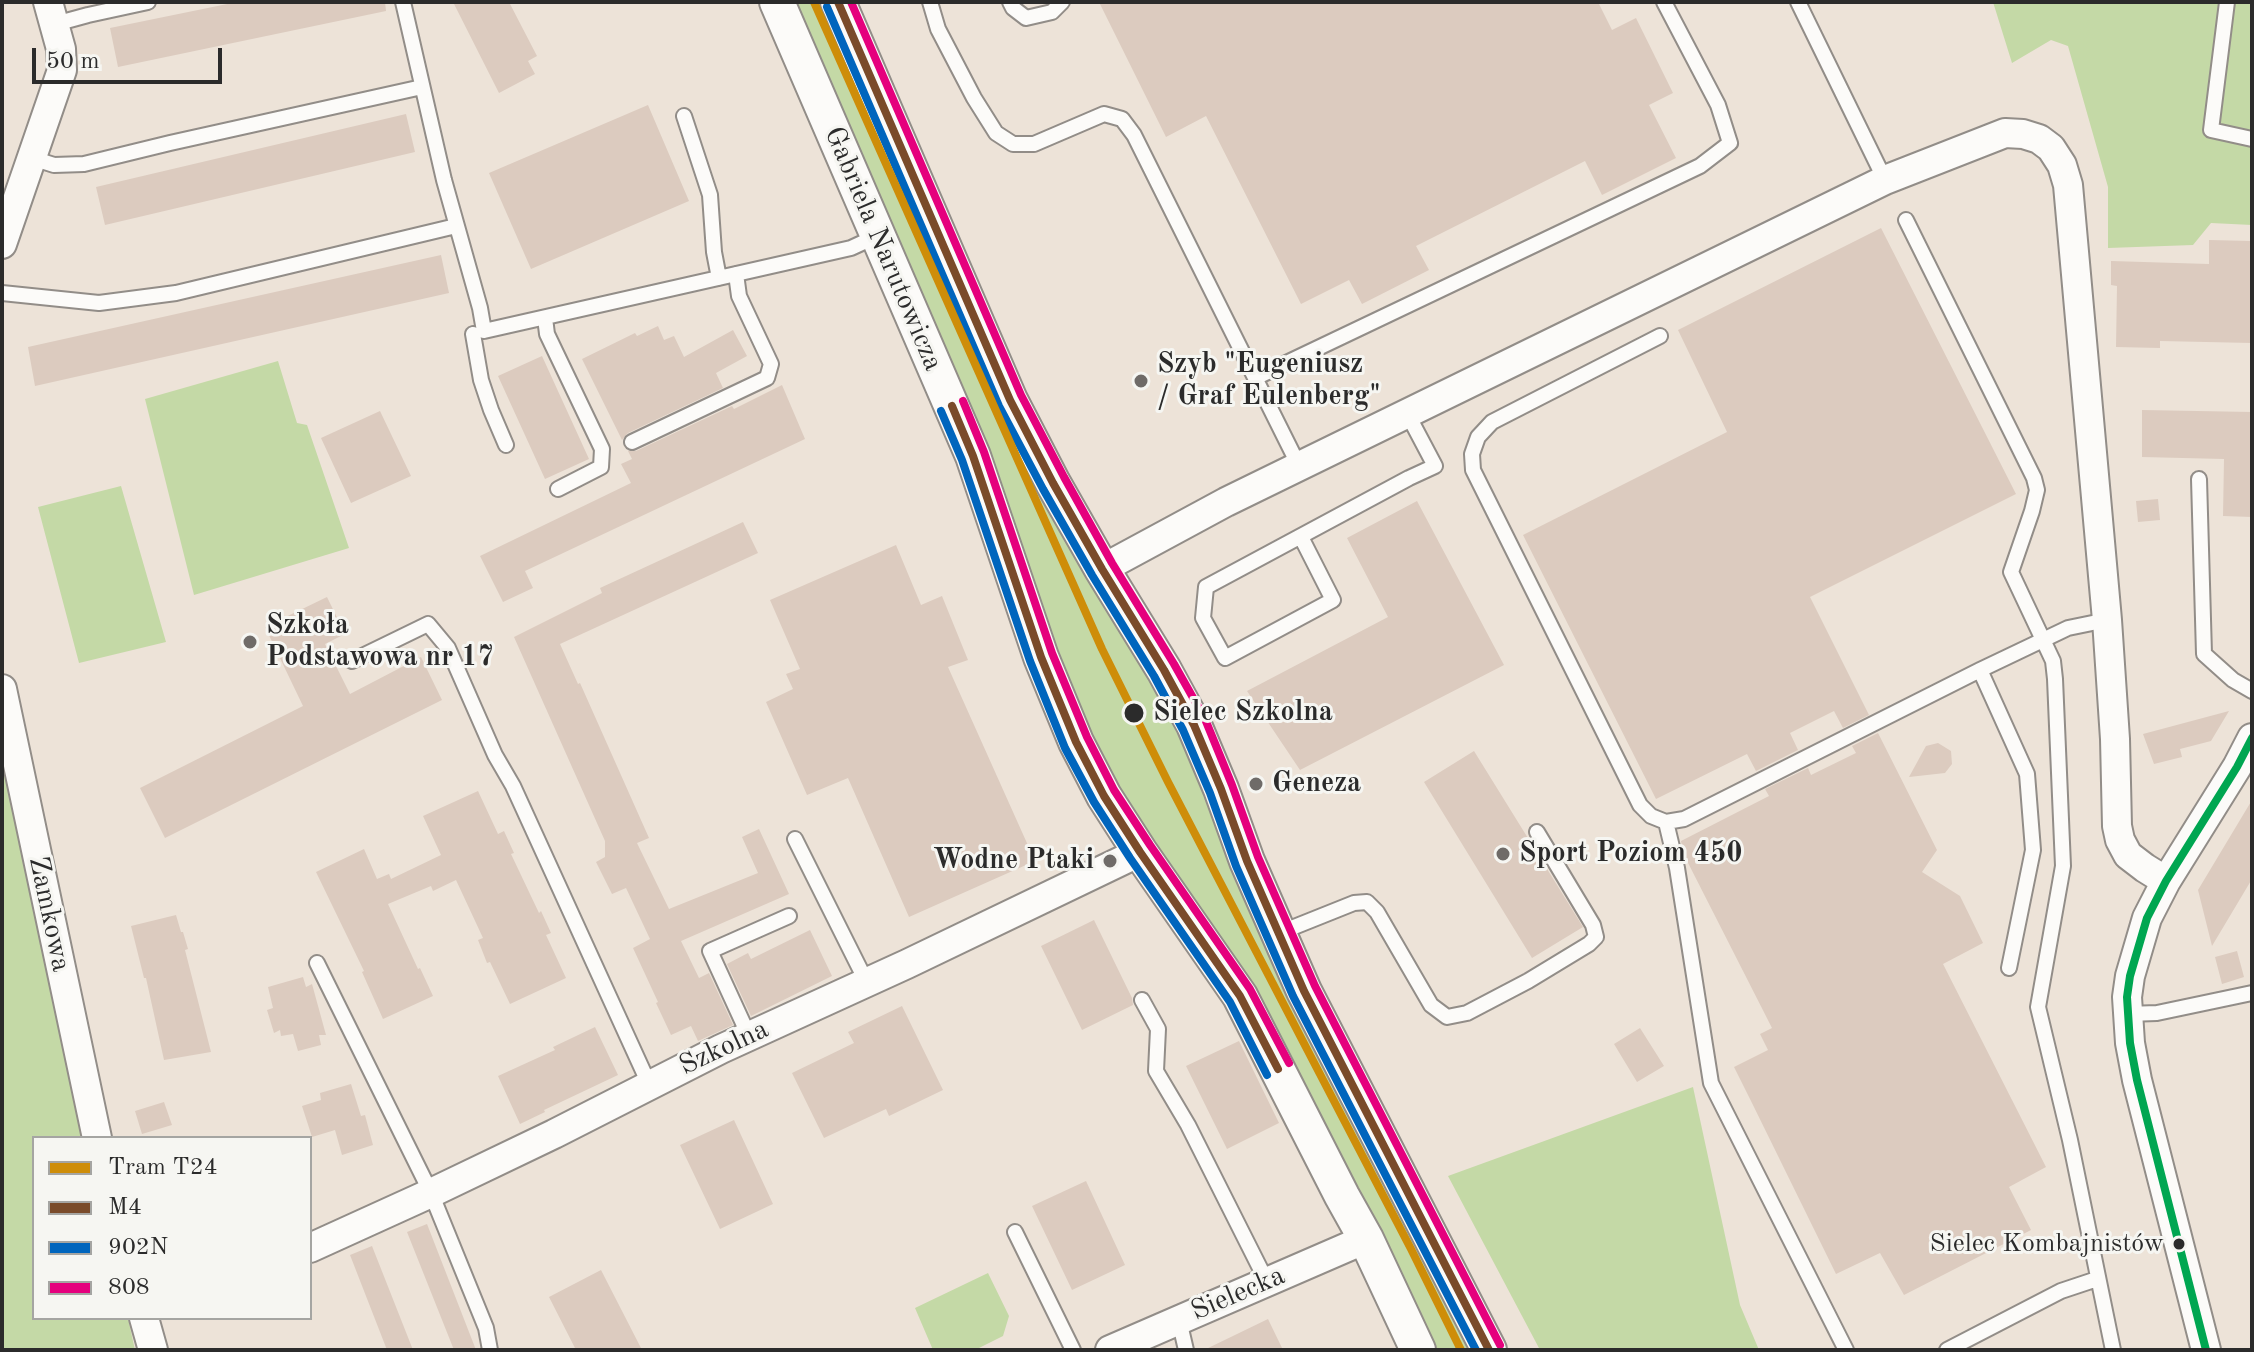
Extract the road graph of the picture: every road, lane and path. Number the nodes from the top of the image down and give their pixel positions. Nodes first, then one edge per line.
1 (148, 2) edge
2 (403, 2) edge
3 (777, 2) edge
4 (838, 2) edge
5 (930, 2) edge
6 (1010, 2) edge
7 (1062, 2) edge
8 (1664, 2) edge
9 (1798, 2) edge
10 (2227, 2) edge
11 (52, 13) edge
12 (422, 87) junction
13 (684, 116) dead end
14 (2252, 139) edge
15 (32, 158) junction
16 (1885, 180) junction
17 (1906, 220) dead end
18 (456, 226) junction
19 (877, 236) junction
20 (3, 239) edge
21 (736, 274) junction
22 (719, 278) junction
23 (2, 293) edge
24 (545, 318) junction
25 (473, 334) dead end
26 (1660, 336) dead end
27 (1255, 378) junction
28 (1407, 413) junction
29 (632, 442) dead end
30 (506, 445) dead end
31 (1299, 466) junction
32 (2199, 479) dead end
33 (558, 489) dead end
34 (1301, 537) junction
35 (1102, 569) junction
36 (2107, 620) junction
37 (2044, 639) junction
38 (352, 661) dead end
39 (1980, 670) junction
40 (2, 689) edge
41 (2252, 691) edge
42 (2252, 738) edge
43 (1666, 822) junction
44 (1537, 832) dead end
45 (795, 839) dead end
46 (1140, 852) junction
47 (2166, 881) junction
48 (789, 916) dead end
49 (1279, 933) junction
50 (317, 963) dead end
51 (2009, 968) dead end
52 (866, 981) junction
53 (2252, 993) edge
54 (1142, 1000) dead end
55 (2126, 1014) junction
56 (749, 1036) junction
57 (649, 1084) junction
58 (97, 1136) edge
59 (431, 1193) junction
60 (1015, 1232) dead end
61 (1366, 1239) junction
62 (312, 1247) edge
63 (2097, 1279) junction
64 (1267, 1282) junction
65 (148, 1320) edge
66 (1179, 1320) junction
67 (153, 1350) edge
68 (490, 1350) edge
69 (1073, 1350) edge
70 (1110, 1350) edge
71 (1186, 1350) edge
72 (1418, 1350) edge
73 (1489, 1350) edge
74 (1846, 1350) edge
75 (1947, 1350) edge
76 (2113, 1350) edge
77 (2206, 1350) edge

1 - 11 lane
2 - 12 lane
3 - 19 street, Gabriela Narutowicza
4 - 35 street, Gabriela Narutowicza
5 - 27 lane
6 - 7 lane
8 - 27 lane
9 - 16 lane
10 - 14 lane
11 - 15 street
12 - 15 lane
12 - 18 lane
13 - 22 lane
15 - 20 street
16 - 28 street
16 - 36 street
17 - 37 lane
18 - 23 lane
18 - 24 lane
19 - 21 lane
19 - 46 street, Gabriela Narutowicza
21 - 22 lane
21 - 29 lane
22 - 24 lane
24 - 33 lane
25 - 30 lane
26 - 43 lane
27 - 31 lane
28 - 31 street
28 - 34 lane
31 - 35 street
32 - 41 lane
34 - 34 lane
35 - 49 street, Gabriela Narutowicza
36 - 37 lane
36 - 47 street
37 - 39 lane
37 - 63 lane
38 - 57 lane
39 - 43 lane
39 - 51 lane
40 - 58 street, Zamkowa
42 - 47 street
43 - 74 lane
44 - 49 lane
45 - 52 lane
46 - 52 street, Szkolna
46 - 61 street, Gabriela Narutowicza
47 - 55 street
48 - 56 lane
49 - 73 street, Gabriela Narutowicza
50 - 59 lane
52 - 56 street, Szkolna
53 - 55 lane
54 - 64 lane
55 - 77 street
56 - 57 street, Szkolna
57 - 59 street, Szkolna
59 - 62 street, Szkolna
59 - 68 lane
60 - 69 lane
61 - 64 street, Sielecka
61 - 72 street, Gabriela Narutowicza
63 - 75 lane
63 - 76 lane
64 - 66 street, Sielecka
65 - 67 street
66 - 70 street, Sielecka
66 - 71 lane

